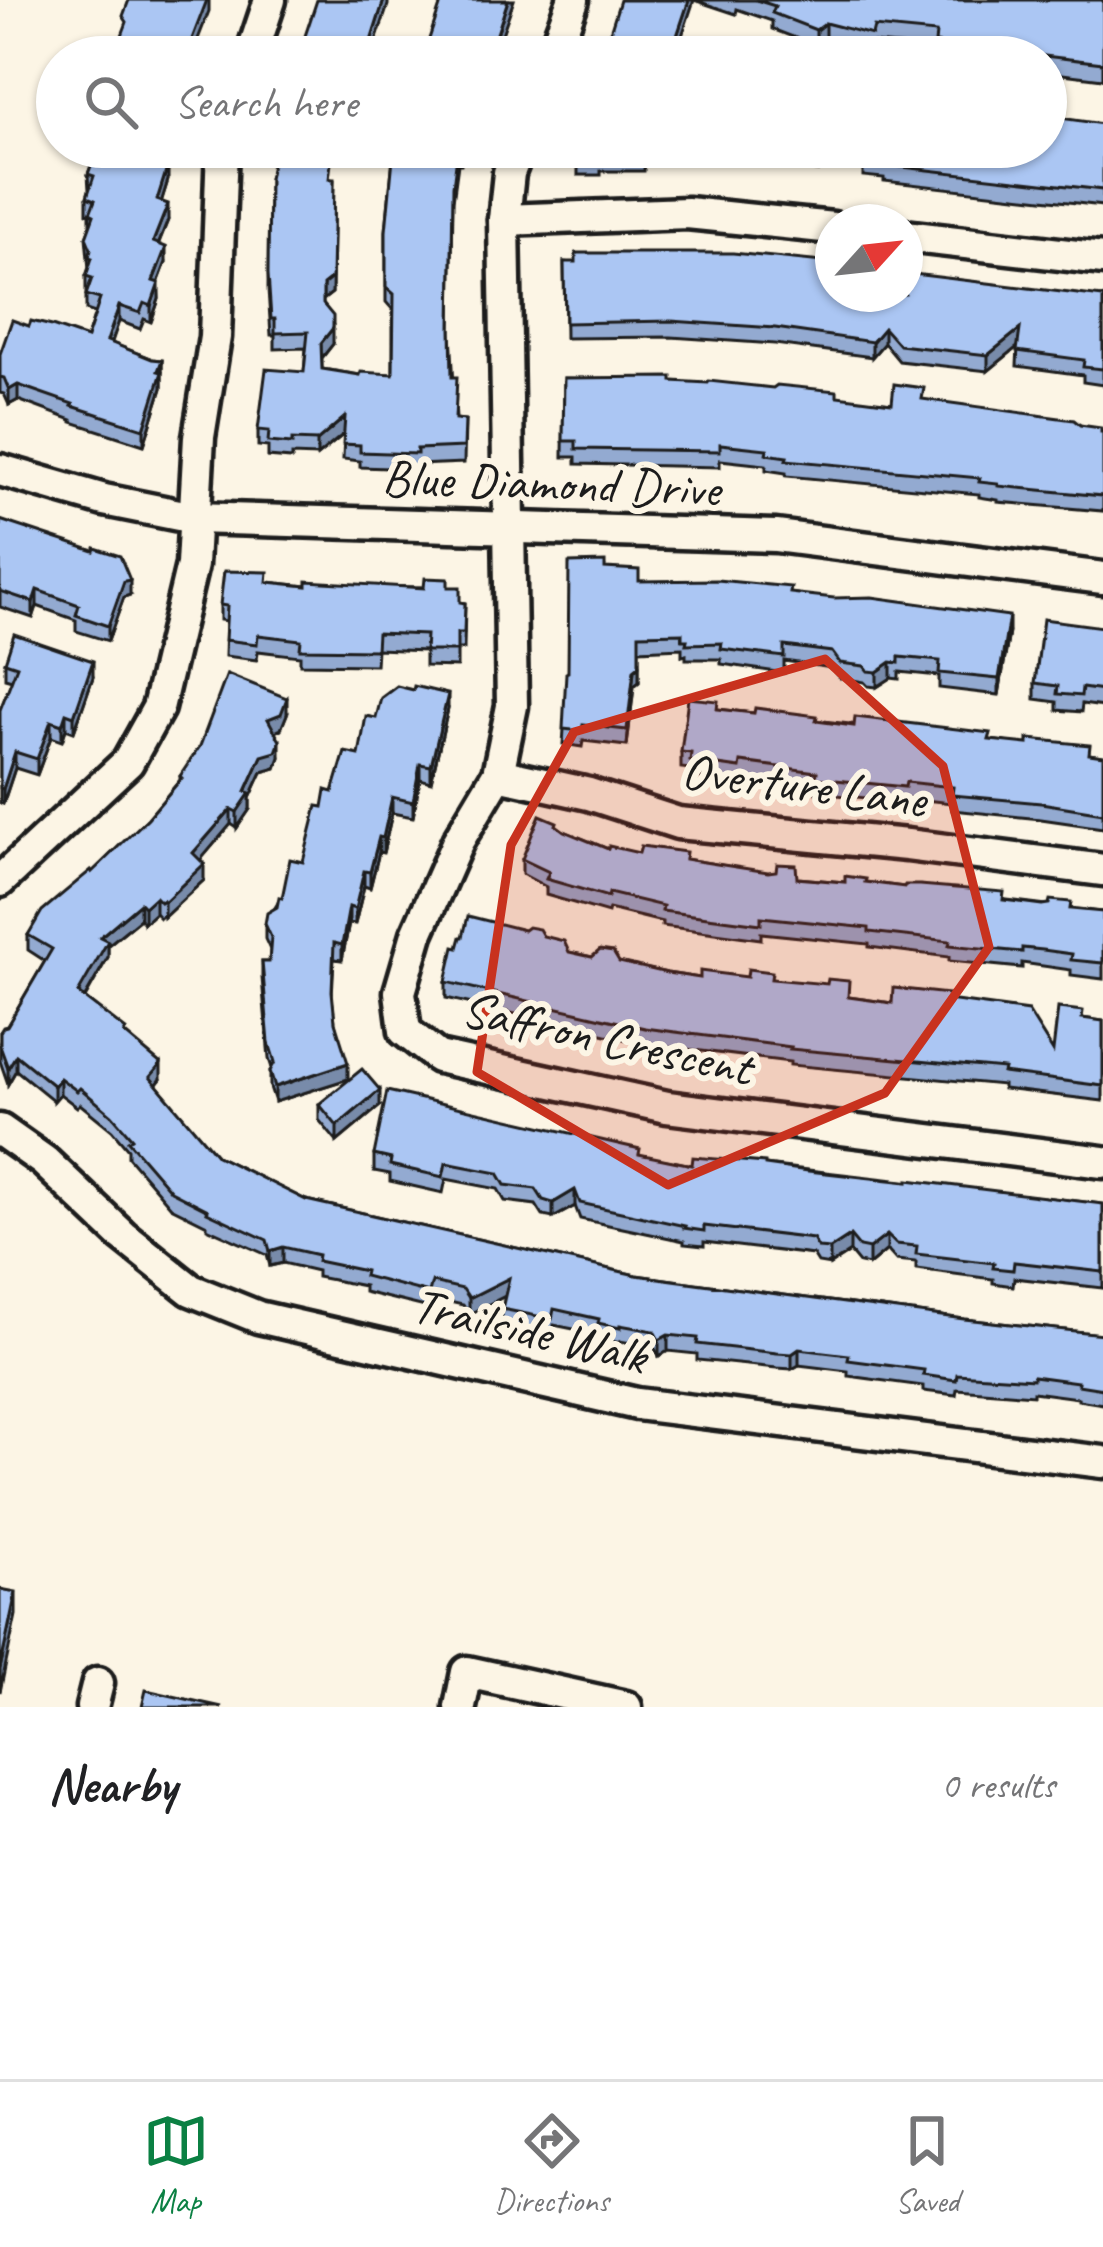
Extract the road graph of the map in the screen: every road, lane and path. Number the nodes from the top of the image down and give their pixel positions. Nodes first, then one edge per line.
1 (270, 0) edge
2 (573, 0) edge
3 (257, 36) edge
4 (560, 36) edge
5 (221, 168) edge
6 (511, 168) edge
7 (504, 220) junction
8 (815, 226) edge
9 (923, 238) edge
10 (1103, 259) edge
11 (0, 470) edge
12 (194, 518) junction
13 (510, 530) junction
14 (1103, 578) edge
15 (498, 774) junction
16 (1103, 870) edge
17 (0, 881) edge
18 (0, 1130) edge
19 (1103, 1162) edge
20 (1103, 1462) edge
21 (460, 1707) edge
22 (626, 1707) edge

1 - 3 street
2 - 4 street
5 - 12 street
6 - 7 street, Saffron Crescent
7 - 8 street
7 - 13 street, Saffron Crescent
9 - 10 street
11 - 12 street, Blue Diamond Drive
12 - 13 street, Blue Diamond Drive
12 - 17 street
13 - 14 street, Blue Diamond Drive
13 - 15 street, Saffron Crescent
15 - 16 street, Overture Lane
15 - 19 street, Saffron Crescent
18 - 20 street, Trailside Walk
21 - 22 street

